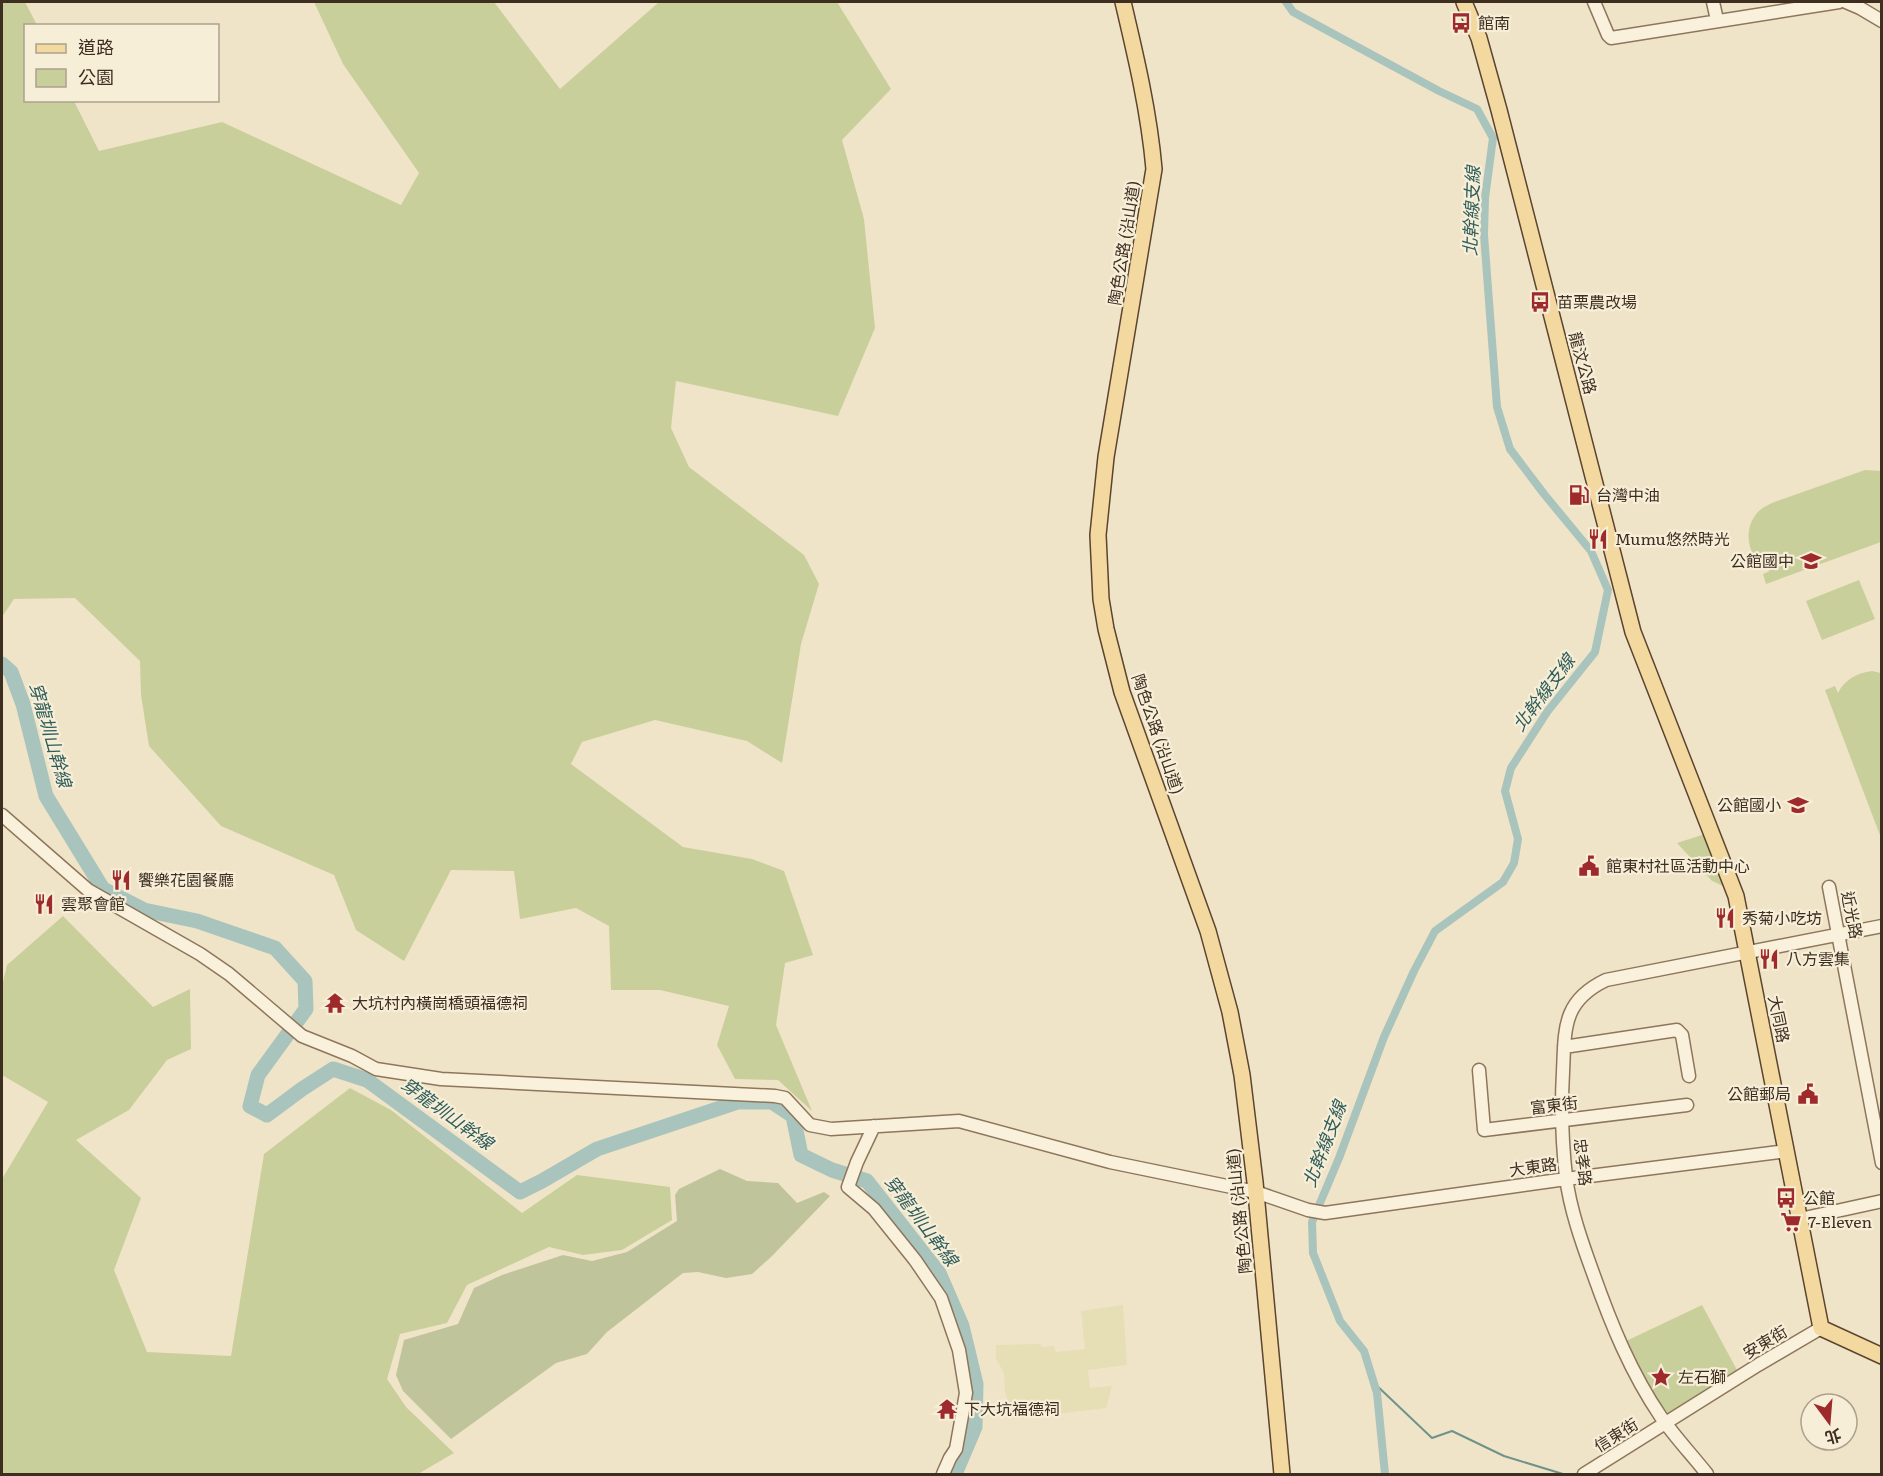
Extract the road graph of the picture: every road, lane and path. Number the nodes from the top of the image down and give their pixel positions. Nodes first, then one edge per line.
1 (1123, 2) edge
2 (1464, 2) edge
3 (1594, 2) edge
4 (1713, 2) edge
5 (1839, 2) edge
6 (1846, 2) edge
7 (1770, 7) edge
8 (1717, 20) junction
9 (1881, 21) edge
10 (1633, 632) joint
11 (2, 816) edge
12 (1829, 887) dead end
13 (1881, 926) edge
14 (1839, 935) junction
15 (1747, 954) junction
16 (1564, 1047) junction
17 (1479, 1070) dead end
18 (1689, 1076) dead end
19 (1687, 1105) dead end
20 (1561, 1120) junction
21 (874, 1126) junction
22 (1787, 1151) junction
23 (1881, 1163) edge
24 (1566, 1179) junction
25 (1256, 1192) junction
26 (1881, 1201) edge
27 (1800, 1219) junction
28 (1821, 1328) junction
29 (1881, 1356) edge
30 (1666, 1423) junction
31 (943, 1474) edge
32 (1282, 1474) edge
33 (1584, 1474) edge
34 (1707, 1474) edge

1 - 25 main road, 陶色公路 (沿山道)
2 - 10 main road, 龍汶公路
3 - 8 street
4 - 8 street
5 - 7 street
6 - 9 street
7 - 8 street
10 - 15 main road, 大同路
11 - 21 street
12 - 14 street, 近光路
13 - 14 street, 忠孝路
14 - 15 street, 忠孝路
14 - 23 street, 近光路
15 - 16 street, 忠孝路
15 - 22 main road, 大同路
16 - 18 street
16 - 20 street, 忠孝路
17 - 20 street, 富東街
19 - 20 street, 富東街
20 - 24 street, 忠孝路
21 - 25 street
21 - 31 street
22 - 24 street, 大東路
22 - 27 main road, 大同路
24 - 25 street, 大東路
24 - 30 street, 忠孝路
25 - 32 main road, 陶色公路 (沿山道)
26 - 27 street
27 - 28 main road, 大同路
28 - 29 main road
28 - 30 street, 安東街
30 - 33 street, 信東街
30 - 34 street, 忠孝路

